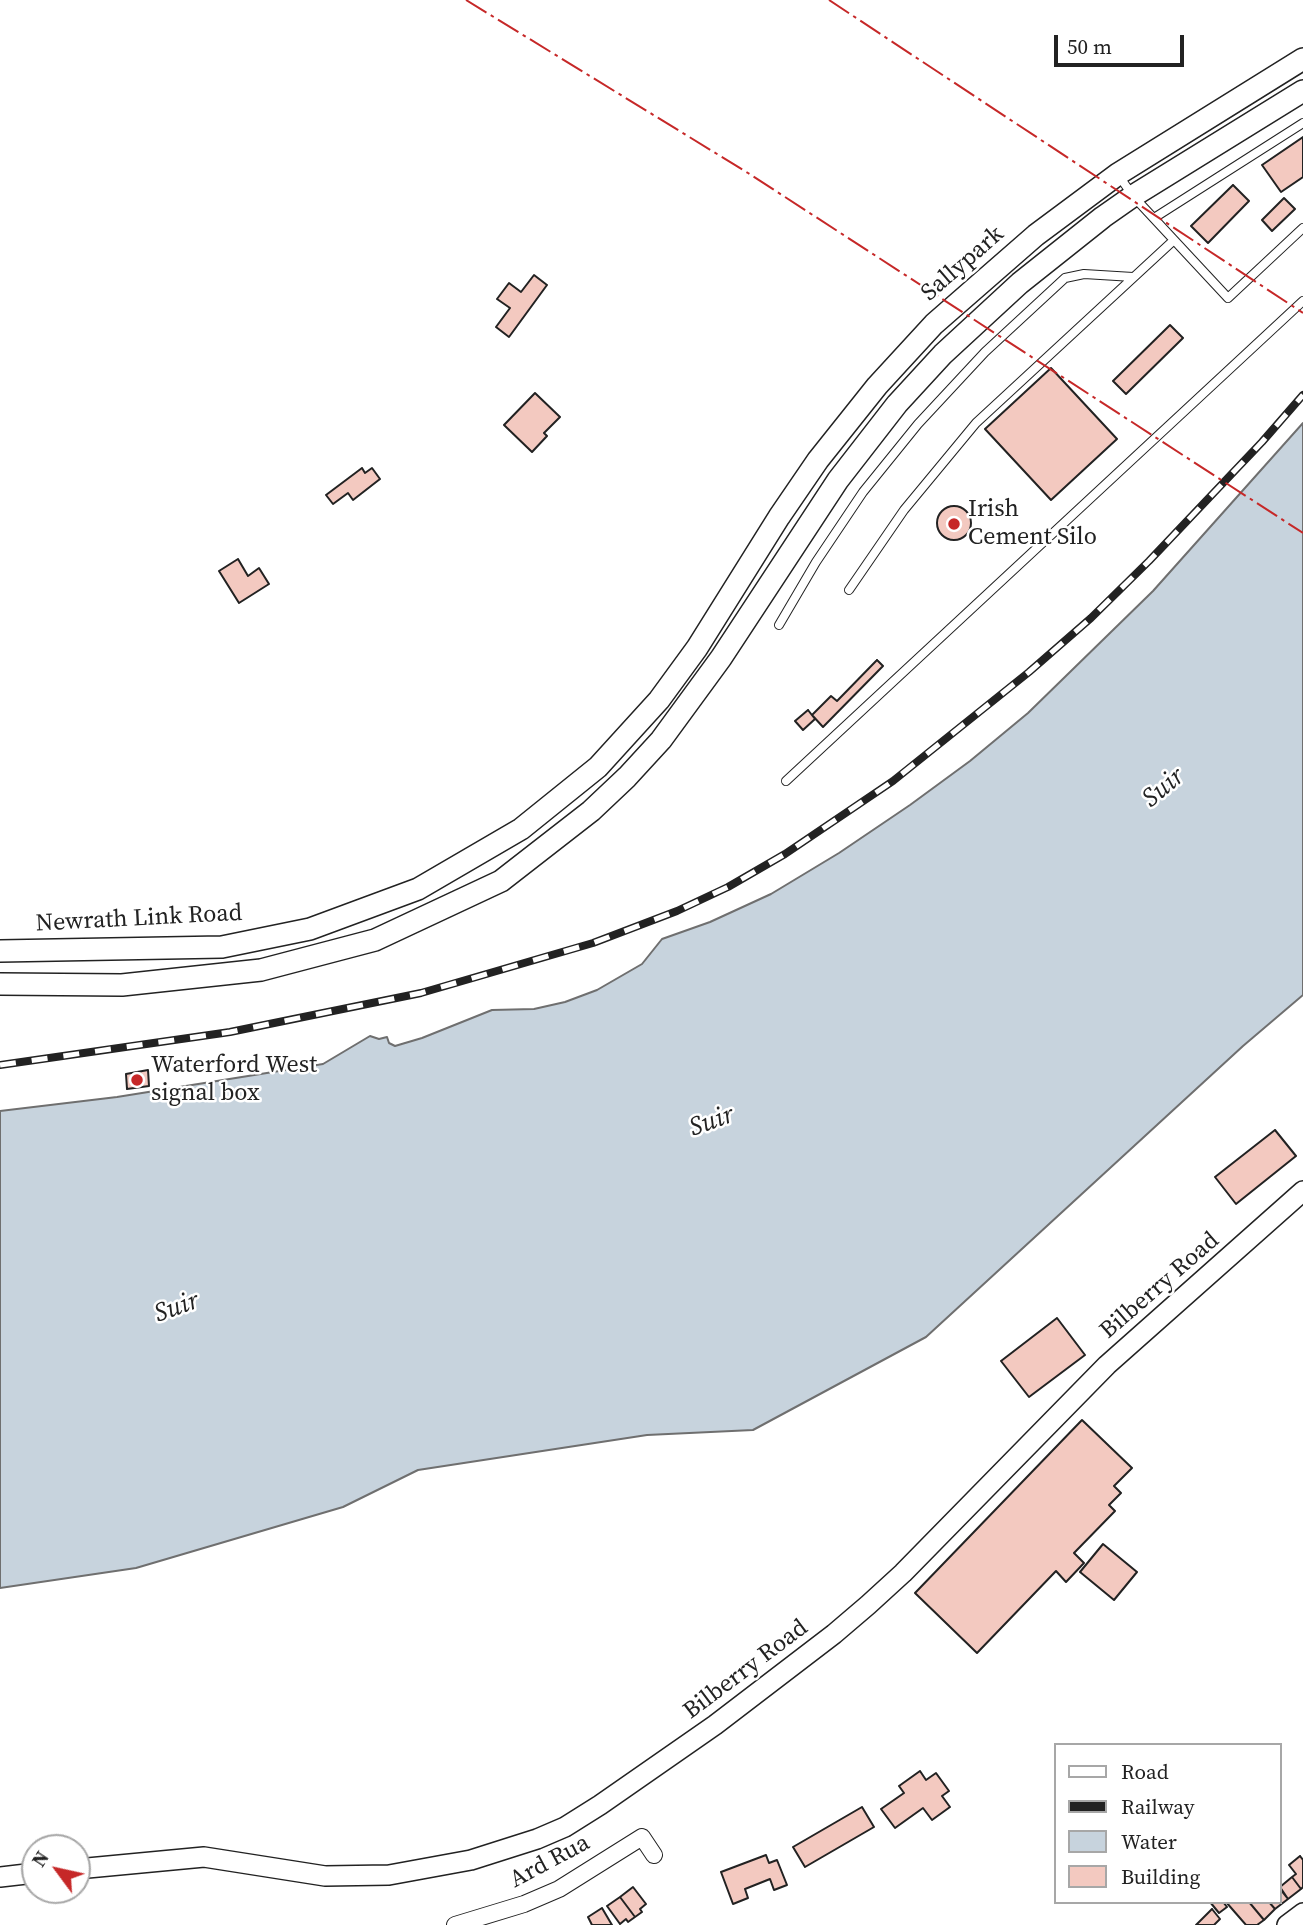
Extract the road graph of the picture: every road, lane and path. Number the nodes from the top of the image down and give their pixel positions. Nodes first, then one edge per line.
1 (1303, 58) edge
2 (1303, 91) edge
3 (1303, 123) edge
4 (1118, 174) junction
5 (1133, 196) junction
6 (1154, 218) junction
7 (1303, 228) edge
8 (1174, 240) junction
9 (1133, 277) junction
10 (1303, 301) edge
11 (734, 590) joint
12 (849, 590) dead end
13 (779, 625) dead end
14 (786, 781) dead end
15 (0, 951) edge
16 (0, 984) edge
17 (1303, 1191) edge
18 (654, 1855) dead end
19 (91, 1868) edge
20 (21, 1875) edge
21 (0, 1877) edge
22 (1303, 1913) edge
23 (455, 1925) edge
24 (1287, 1925) edge

1 - 4 main road, Sallypark
2 - 5 main road
3 - 6 lane
4 - 5 lane
4 - 11 main road, Sallypark
5 - 6 lane
5 - 16 main road
6 - 8 lane
7 - 8 lane
8 - 9 lane
9 - 12 lane
9 - 13 lane
10 - 14 lane
11 - 15 main road, Newrath Link Road
17 - 19 street, Bilberry Road
18 - 23 street, Ard Rua
20 - 21 street
22 - 24 street

